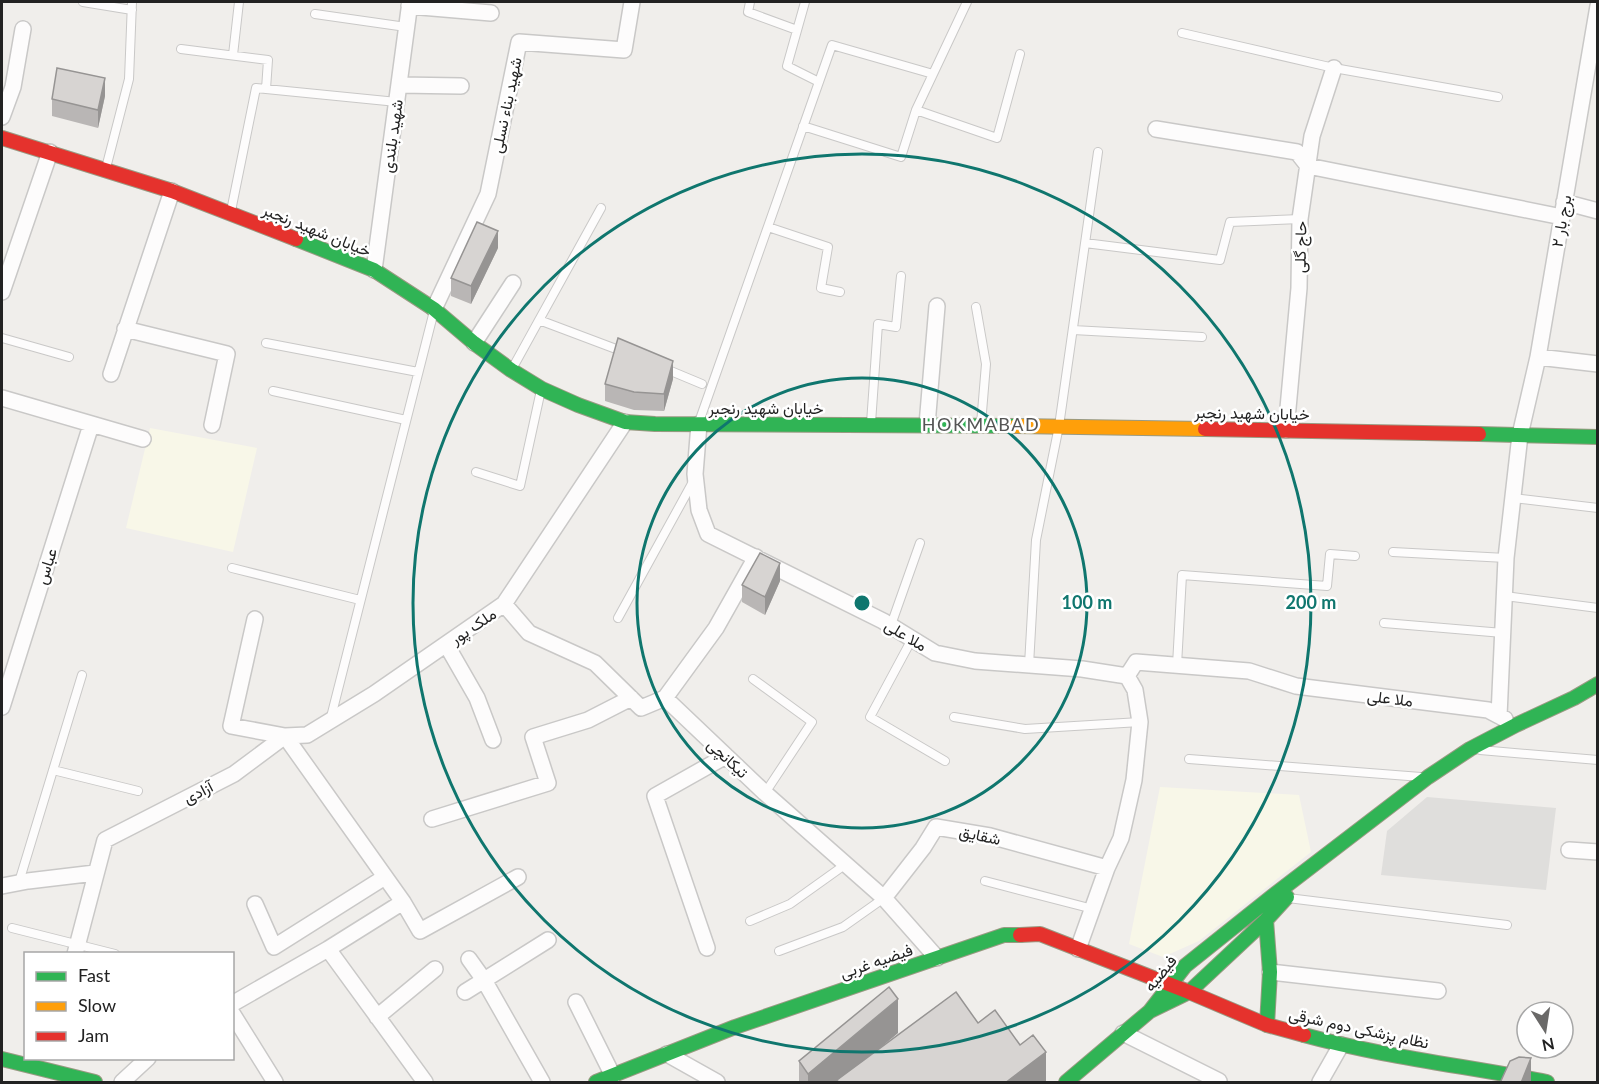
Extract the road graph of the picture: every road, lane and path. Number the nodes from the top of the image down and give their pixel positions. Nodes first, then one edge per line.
1 (83, 2) edge
2 (239, 2) edge
3 (632, 2) edge
4 (750, 2) edge
5 (805, 2) edge
6 (967, 2) edge
7 (409, 4) edge
8 (132, 6) edge
9 (1598, 6) edge
10 (491, 13) dead end
11 (315, 14) dead end
12 (406, 27) junction
13 (23, 29) dead end
14 (797, 30) junction
15 (1182, 33) dead end
16 (1594, 45) edge
17 (181, 49) dead end
18 (1020, 54) dead end
19 (234, 56) junction
20 (1334, 68) junction
21 (933, 74) junction
22 (819, 82) junction
23 (399, 85) junction
24 (461, 86) dead end
25 (266, 89) junction
26 (1498, 97) dead end
27 (397, 102) junction
28 (916, 110) junction
29 (2, 117) edge
30 (803, 126) junction
31 (1156, 129) dead end
32 (2, 138) edge
33 (50, 152) junction
34 (1098, 152) dead end
35 (1308, 166) junction
36 (106, 170) junction
37 (172, 191) junction
38 (601, 208) dead end
39 (1563, 209) junction
40 (1598, 211) edge
41 (230, 213) junction
42 (1300, 219) junction
43 (768, 227) junction
44 (1085, 243) junction
45 (374, 270) junction
46 (901, 276) dead end
47 (513, 283) dead end
48 (2, 292) edge
49 (840, 292) dead end
50 (937, 306) dead end
51 (976, 307) dead end
52 (434, 309) junction
53 (539, 320) junction
54 (125, 329) junction
55 (1073, 330) junction
56 (2, 338) edge
57 (1202, 338) dead end
58 (266, 343) dead end
59 (474, 343) junction
60 (636, 356) edge
61 (69, 357) dead end
62 (1538, 357) junction
63 (1598, 364) edge
64 (658, 366) edge
65 (511, 370) junction
66 (418, 372) junction
67 (111, 374) dead end
68 (702, 384) dead end
69 (542, 389) junction
70 (273, 391) dead end
71 (2, 398) edge
72 (406, 420) junction
73 (625, 422) junction
74 (212, 424) dead end
75 (699, 424) junction
76 (91, 425) junction
77 (871, 425) junction
78 (927, 425) junction
79 (981, 425) junction
80 (1059, 426) junction
81 (1286, 430) junction
82 (1520, 435) junction
83 (1598, 437) edge
84 (143, 439) dead end
85 (476, 472) dead end
86 (695, 478) junction
87 (1512, 498) junction
88 (1598, 508) edge
89 (920, 543) dead end
90 (1393, 552) dead end
91 (1355, 556) dead end
92 (756, 557) junction
93 (1506, 558) junction
94 (232, 568) dead end
95 (1505, 596) junction
96 (360, 600) junction
97 (504, 604) junction
98 (1598, 608) edge
99 (618, 618) dead end
100 (255, 619) dead end
101 (1384, 623) dead end
102 (891, 625) junction
103 (1503, 633) junction
104 (912, 639) junction
105 (446, 644) junction
106 (1029, 665) junction
107 (1176, 665) junction
108 (82, 675) dead end
109 (1127, 676) junction
110 (753, 679) dead end
111 (1598, 684) edge
112 (631, 698) junction
113 (665, 698) junction
114 (2, 707) edge
115 (1500, 716) junction
116 (954, 717) dead end
117 (330, 722) junction
118 (1140, 722) junction
119 (1516, 725) junction
120 (285, 736) junction
121 (493, 740) dead end
122 (1470, 749) junction
123 (726, 756) junction
124 (1189, 759) dead end
125 (1598, 760) edge
126 (945, 761) dead end
127 (53, 770) junction
128 (1428, 777) junction
129 (138, 791) dead end
130 (765, 793) junction
131 (432, 819) dead end
132 (1569, 850) dead end
133 (1598, 852) edge
134 (846, 864) junction
135 (1107, 868) junction
136 (1311, 868) junction
137 (95, 873) junction
138 (385, 877) junction
139 (518, 877) dead end
140 (985, 881) dead end
141 (19, 882) junction
142 (2, 886) edge
143 (884, 898) junction
144 (1286, 898) junction
145 (403, 902) junction
146 (255, 904) dead end
147 (1093, 909) junction
148 (1266, 920) junction
149 (750, 921) dead end
150 (1508, 925) dead end
151 (12, 928) dead end
152 (548, 940) dead end
153 (76, 948) edge
154 (707, 948) dead end
155 (1078, 949) junction
156 (328, 950) junction
157 (779, 951) dead end
158 (101, 952) edge
159 (937, 958) junction
160 (469, 959) dead end
161 (435, 969) dead end
162 (1270, 972) junction
163 (484, 980) junction
164 (1170, 985) junction
165 (1438, 991) dead end
166 (465, 992) dead end
167 (1189, 992) junction
168 (576, 1002) dead end
169 (234, 1003) edge
170 (1150, 1011) junction
171 (234, 1015) edge
172 (377, 1017) junction
173 (1267, 1025) junction
174 (1123, 1033) junction
175 (1341, 1044) junction
176 (667, 1054) junction
177 (2, 1059) edge
178 (147, 1060) edge
179 (46, 1065) edge
180 (613, 1076) junction
181 (1495, 1077) edge
182 (1219, 1081) dead end
183 (95, 1083) edge
184 (122, 1083) edge
185 (275, 1083) edge
186 (425, 1083) edge
187 (542, 1083) edge
188 (596, 1083) edge
189 (717, 1083) edge
190 (1066, 1083) edge
191 (1320, 1083) edge
192 (1547, 1083) edge

1 - 8 lane
2 - 19 lane
3 - 52 street, شهید بناء نسلی
4 - 14 lane
5 - 14 lane
6 - 21 lane
7 - 10 street
7 - 12 street, شهید بلندی
8 - 36 lane
9 - 16 street, برج بار ۲
11 - 12 lane
12 - 23 street, شهید بلندی
13 - 29 street
14 - 22 lane
15 - 20 lane
16 - 39 street, برج بار ۲
17 - 19 lane
18 - 28 lane
19 - 25 lane
20 - 26 lane
20 - 35 street, حاج گلی
21 - 22 lane
21 - 28 lane
22 - 30 lane
23 - 24 street
23 - 27 street, شهید بلندی
25 - 27 lane
25 - 41 lane
27 - 45 street, شهید بلندی
28 - 30 lane
30 - 43 lane
31 - 35 street
32 - 33 street, خیابان شهید رنجبر
33 - 36 street, خیابان شهید رنجبر
33 - 48 street
34 - 44 lane
35 - 39 street
35 - 42 street, حاج گلی
36 - 37 street, خیابان شهید رنجبر
37 - 41 street, خیابان شهید رنجبر
37 - 54 street
38 - 53 lane
39 - 40 street
39 - 62 street, برج بار ۲
41 - 45 street, خیابان شهید رنجبر
42 - 44 lane
42 - 81 street, حاج گلی
43 - 49 lane
43 - 75 lane
44 - 55 lane
45 - 52 street, خیابان شهید رنجبر
46 - 77 lane
47 - 59 street
50 - 78 street
51 - 79 lane
52 - 59 street, خیابان شهید رنجبر
52 - 66 lane
53 - 60 lane
53 - 65 lane
54 - 67 street
54 - 74 street
55 - 57 lane
55 - 80 lane
56 - 61 lane
58 - 66 lane
59 - 65 street, خیابان شهید رنجبر
62 - 63 street
62 - 82 street, برج بار ۲
64 - 68 lane
65 - 69 street, خیابان شهید رنجبر
66 - 72 lane
69 - 73 street, خیابان شهید رنجبر
69 - 85 lane
70 - 72 lane
71 - 76 street
72 - 96 lane
73 - 75 street, خیابان شهید رنجبر
73 - 97 street, ملک پور
75 - 77 street, خیابان شهید رنجبر
75 - 86 street, ملا علی
76 - 84 street
76 - 114 street, عباس
77 - 78 street, خیابان شهید رنجبر
78 - 79 street, خیابان شهید رنجبر
79 - 80 street, خیابان شهید رنجبر
80 - 81 street, خیابان شهید رنجبر
80 - 106 lane
81 - 82 street, خیابان شهید رنجبر
82 - 83 street, خیابان شهید رنجبر
82 - 87 street, برج بار ۲
86 - 92 street, ملا علی
86 - 99 lane
87 - 88 lane
87 - 93 street, برج بار ۲
89 - 102 lane
90 - 93 lane
91 - 107 lane
92 - 102 street, ملا علی
92 - 113 street
93 - 95 street, برج بار ۲
94 - 96 lane
95 - 98 lane
95 - 103 street, برج بار ۲
96 - 117 lane
97 - 105 street, ملک پور
97 - 112 street
100 - 120 street
101 - 103 lane
102 - 104 street, ملا علی
103 - 115 street, برج بار ۲
104 - 106 street, ملا علی
104 - 126 lane
105 - 117 street, ملک پور
105 - 121 street
106 - 109 street, ملا علی
107 - 109 street, ملا علی
107 - 115 street, ملا علی
108 - 127 lane
109 - 118 street
110 - 130 lane
111 - 119 street, فیضیه
112 - 113 street
112 - 131 street
113 - 123 street, تیکانچی
115 - 119 street, ملا علی
116 - 118 lane
117 - 120 street, ملک پور
118 - 135 street
119 - 122 street, فیضیه
120 - 137 street, آزادی
120 - 138 street
122 - 125 lane
122 - 128 street, فیضیه
123 - 130 street, تیکانچی
123 - 154 street
124 - 128 lane
127 - 129 lane
127 - 141 lane
128 - 136 street, فیضیه
130 - 134 street, تیکانچی
132 - 133 street
134 - 143 street, تیکانچی
134 - 149 lane
135 - 143 street, شقایق
135 - 147 street
136 - 144 street, فیضیه
136 - 164 street, فیضیه
137 - 141 street
137 - 153 street
138 - 145 street
138 - 146 street
139 - 145 street
140 - 147 lane
141 - 142 street
143 - 157 lane
143 - 159 street, تیکانچی
144 - 148 street, فیضیه
144 - 150 lane
145 - 156 street
147 - 155 street
148 - 162 street
148 - 167 street, فیضیه
151 - 153 lane
152 - 163 street
153 - 158 lane
155 - 159 street, فیضیه غربی
155 - 164 street, فیضیه غربی
156 - 169 street
156 - 172 street
159 - 176 street, فیضیه غربی
160 - 163 street
161 - 172 street
162 - 165 street
162 - 173 street
163 - 166 street
163 - 187 street
164 - 167 street, نظام پزشکی دوم شرقی
164 - 170 street, فیضیه
167 - 170 street, فیضیه
167 - 173 street, نظام پزشکی دوم شرقی
168 - 180 street
170 - 174 street
171 - 185 street
172 - 186 street
173 - 175 street, نظام پزشکی دوم شرقی
174 - 182 street
174 - 190 street
175 - 181 street, نظام پزشکی دوم شرقی
175 - 191 street
176 - 180 street, فیضیه غربی
176 - 189 street
177 - 179 street
178 - 184 street
179 - 183 street
180 - 188 street, فیضیه غربی
181 - 192 street, نظام پزشکی دوم شرقی

